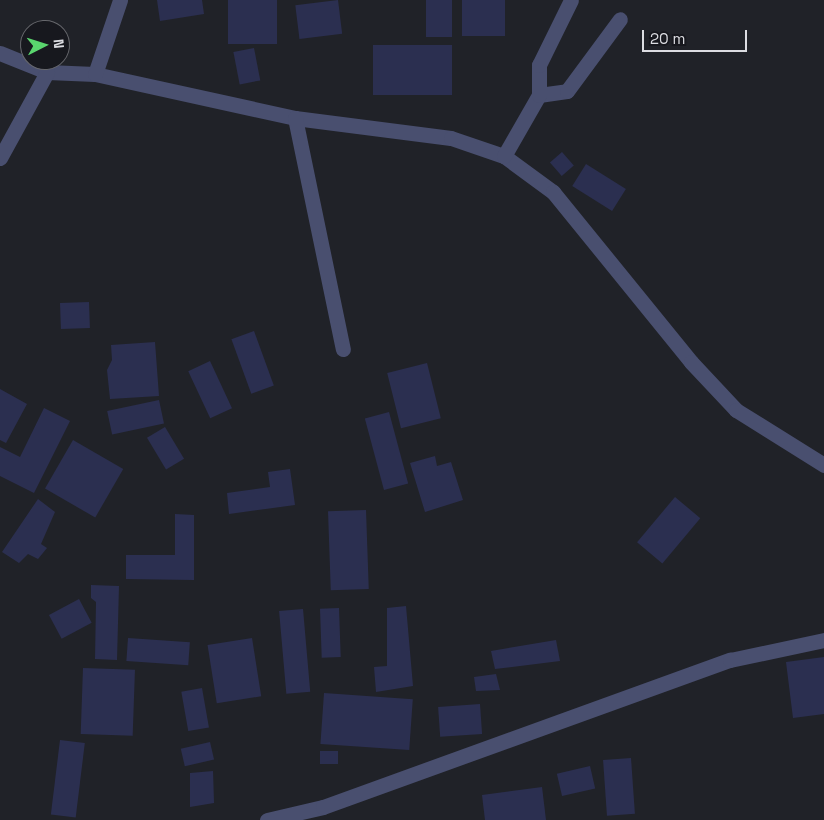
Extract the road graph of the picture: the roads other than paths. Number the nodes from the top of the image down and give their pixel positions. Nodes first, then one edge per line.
1 (120, 0) edge
2 (571, 0) edge
3 (620, 19) dead end
4 (0, 53) edge
5 (47, 72) junction
6 (95, 74) junction
7 (539, 95) junction
8 (295, 118) junction
9 (504, 156) junction
10 (0, 158) edge
11 (343, 349) dead end
12 (824, 465) edge
13 (824, 640) edge
14 (324, 813) edge
15 (267, 820) edge

1 - 6 street
2 - 7 street
3 - 7 street
4 - 5 street
5 - 6 street
5 - 10 street
6 - 8 street
7 - 9 street
8 - 9 street
8 - 11 street
9 - 12 street
13 - 14 street
14 - 15 street

